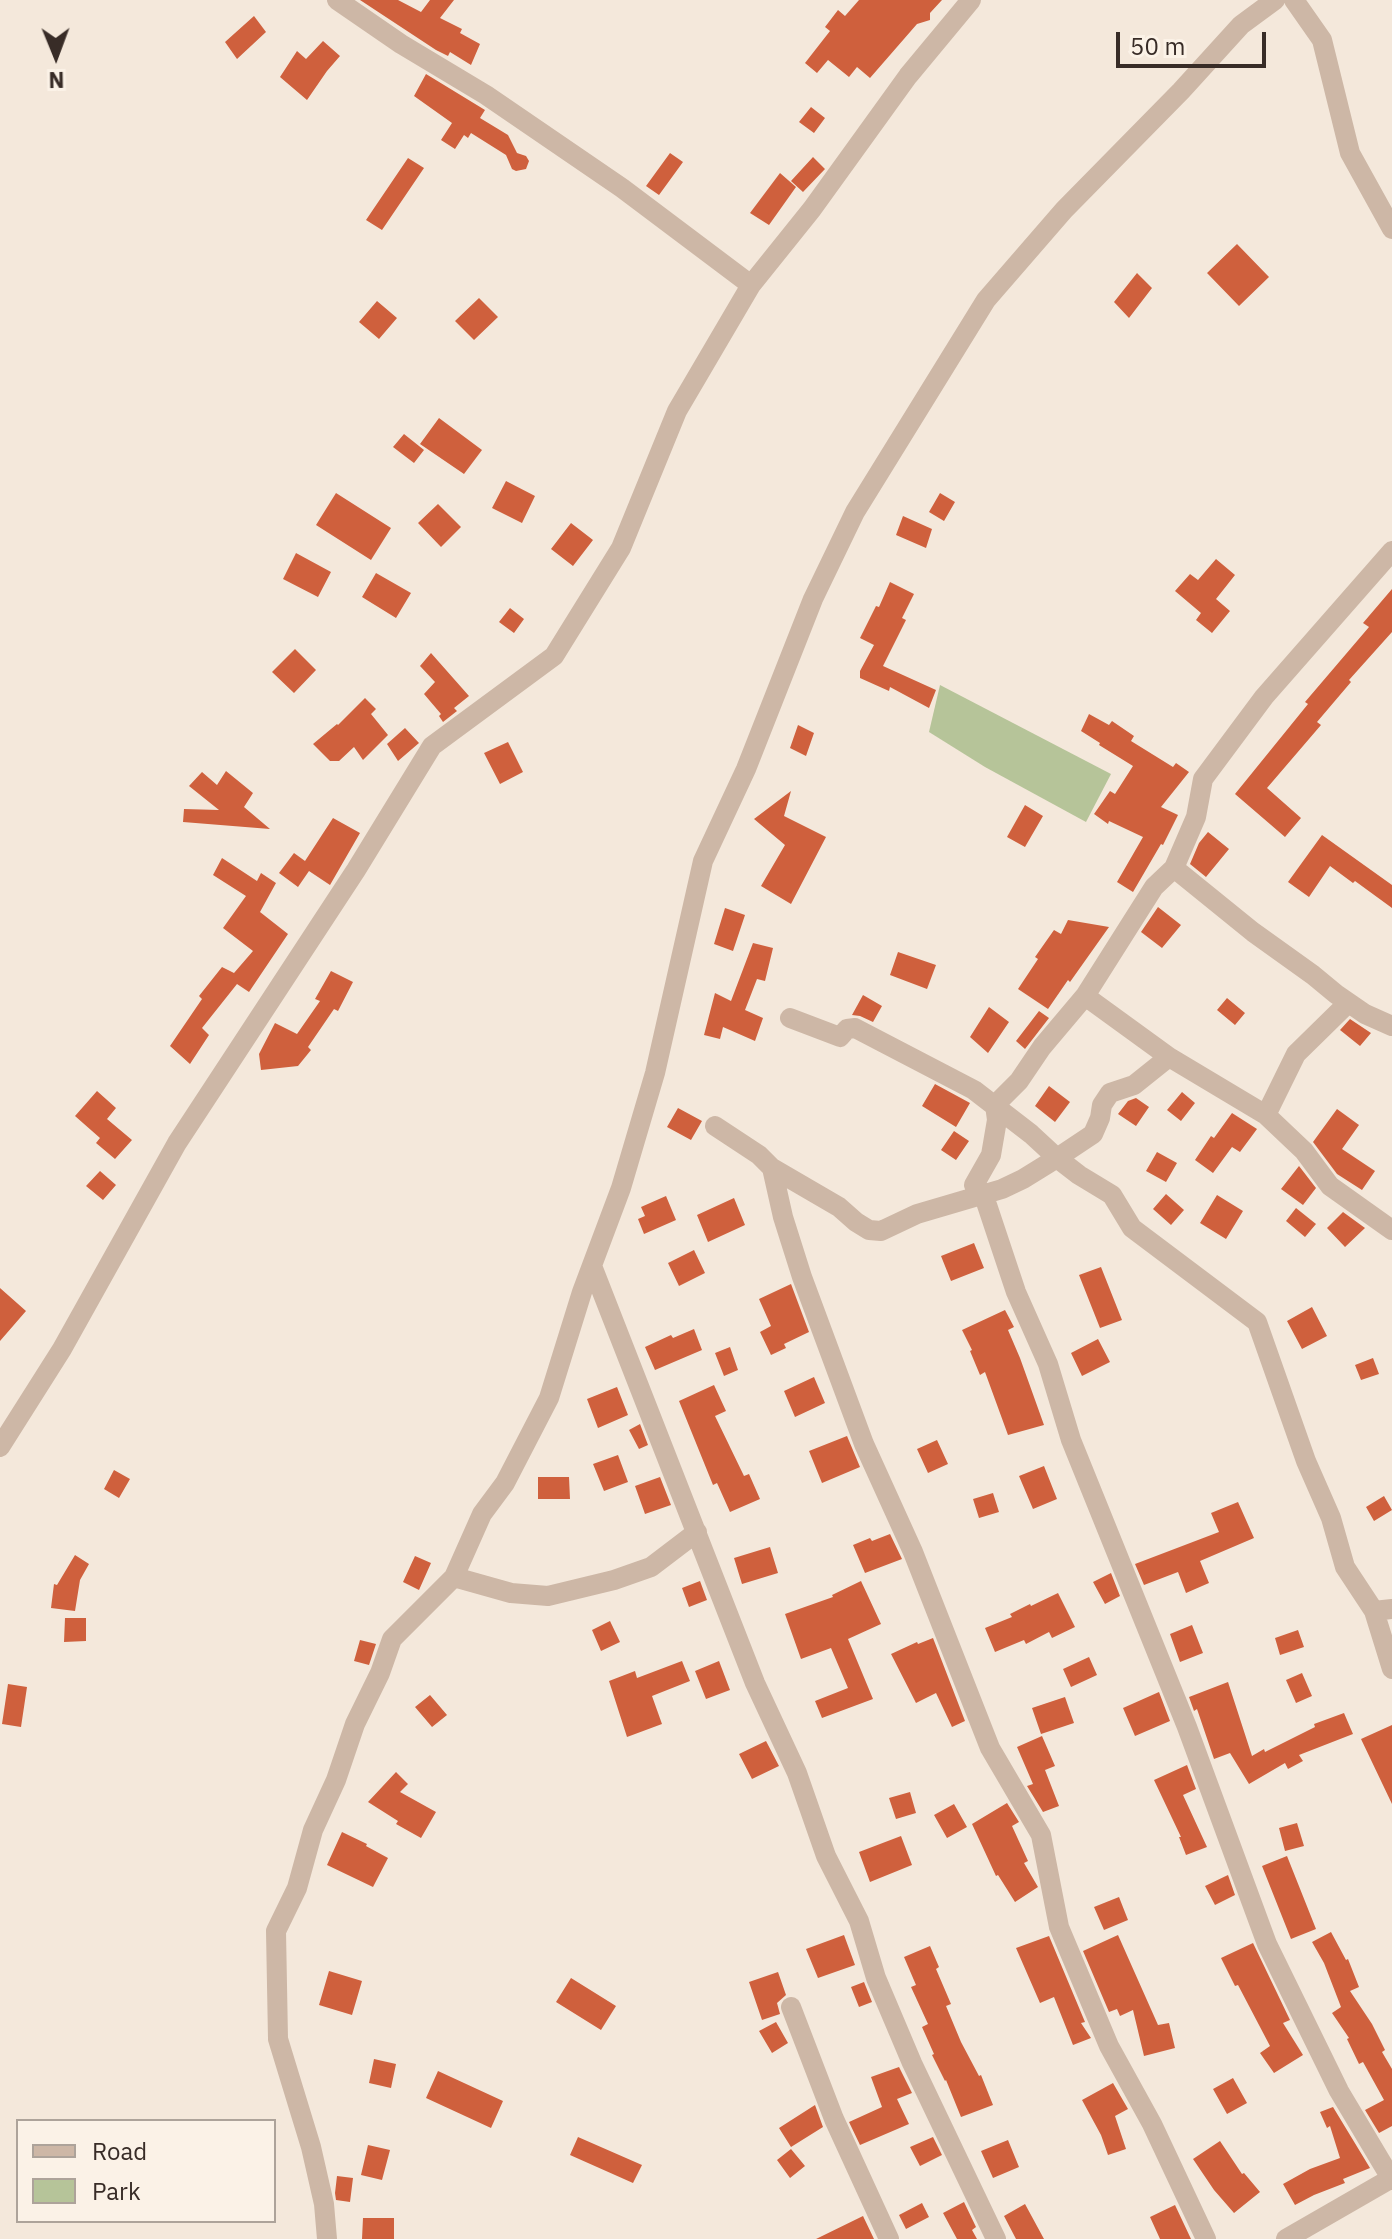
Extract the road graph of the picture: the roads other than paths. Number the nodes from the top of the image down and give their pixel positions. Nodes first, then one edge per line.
1 (337, 0) edge
2 (971, 0) edge
3 (1275, 0) edge
4 (1294, 0) edge
5 (1392, 229) edge
6 (751, 285) junction
7 (1392, 551) edge
8 (1174, 868) junction
9 (1085, 996) junction
10 (1348, 1003) junction
11 (790, 1018) dead end
12 (1392, 1026) edge
13 (1392, 1034) edge
14 (1169, 1057) junction
15 (995, 1105) junction
16 (1266, 1115) junction
17 (715, 1126) dead end
18 (1057, 1158) junction
19 (772, 1168) junction
20 (983, 1193) junction
21 (1392, 1230) edge
22 (592, 1266) junction
23 (0, 1447) edge
24 (697, 1532) junction
25 (454, 1577) junction
26 (1383, 1610) edge
27 (1392, 1669) edge
28 (791, 2007) dead end
29 (1392, 2179) edge
30 (327, 2239) edge
31 (889, 2239) edge
32 (996, 2239) edge
33 (1206, 2239) edge
34 (1286, 2239) edge

1 - 6 street
2 - 6 street
3 - 22 street
4 - 5 street
6 - 23 street
7 - 8 street
8 - 9 street
8 - 10 street
9 - 14 street
9 - 15 street
10 - 12 street
10 - 16 street
11 - 15 street
12 - 13 street
14 - 16 street
14 - 18 street
15 - 18 street
15 - 20 street
16 - 21 street
17 - 19 street
18 - 20 street
18 - 26 street
19 - 20 street
19 - 33 street
20 - 29 street
22 - 24 street
22 - 25 street
24 - 25 street
24 - 32 street
25 - 30 street
26 - 27 street
28 - 31 street
29 - 34 street

